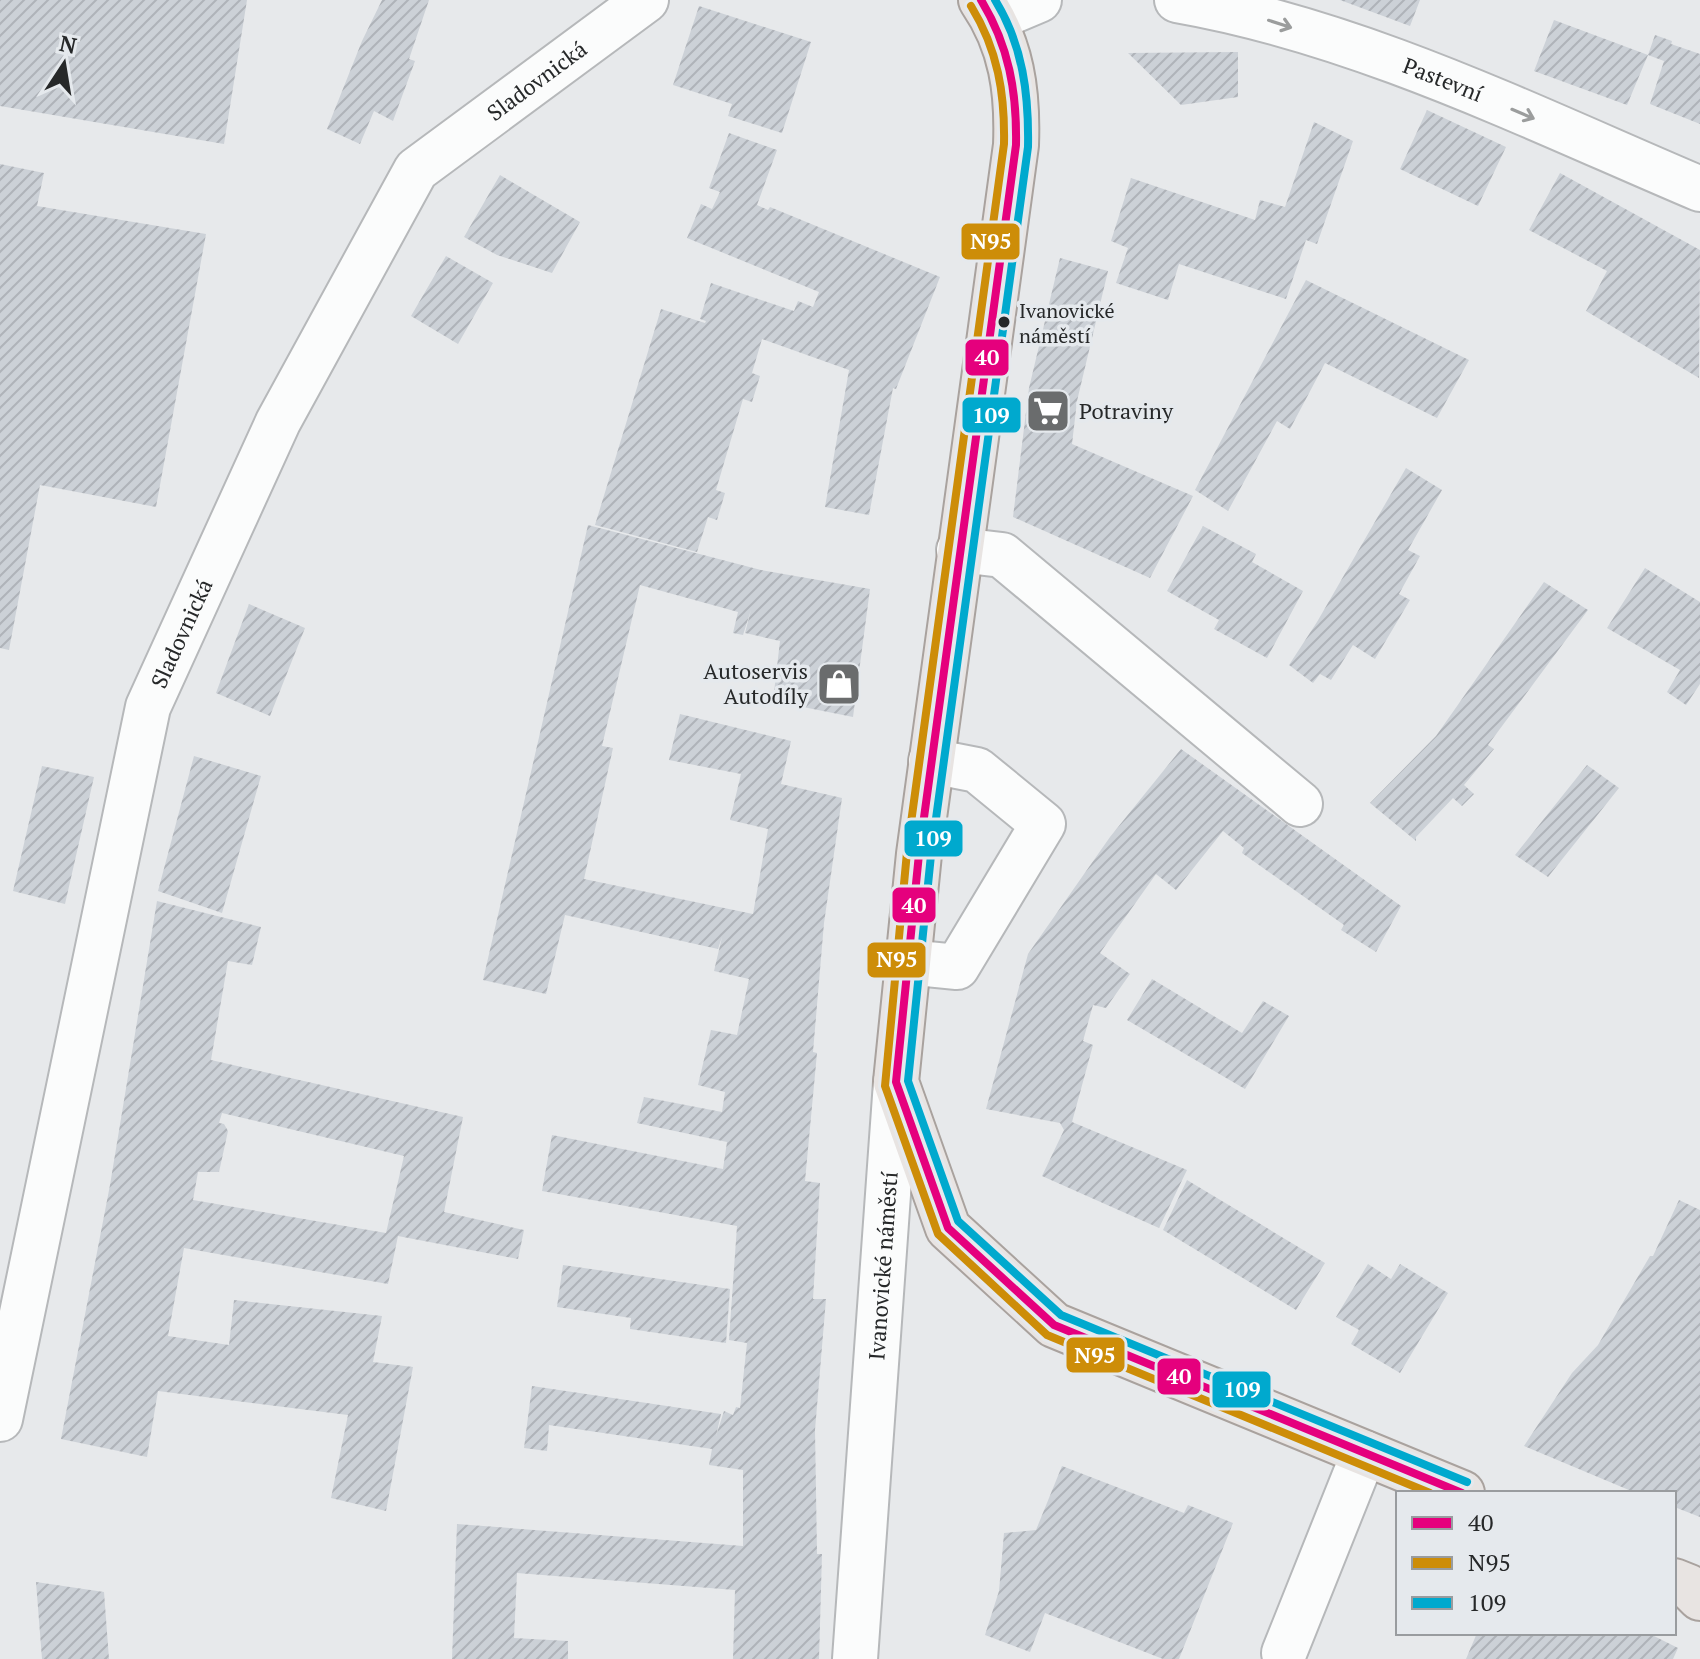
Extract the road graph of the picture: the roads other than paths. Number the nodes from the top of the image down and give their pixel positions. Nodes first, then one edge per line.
1 (646, 0) edge
2 (1039, 0) edge
3 (1177, 0) edge
4 (987, 10) edge
5 (1700, 189) edge
6 (959, 550) junction
7 (931, 761) junction
8 (1300, 804) dead end
9 (907, 962) junction
10 (896, 1082) junction
11 (0, 1419) edge
12 (1364, 1453) junction
13 (1457, 1491) edge
14 (1676, 1582) edge
15 (1700, 1598) edge
16 (1284, 1653) dead end
17 (855, 1659) edge

1 - 11 street, Sladovnická
2 - 4 street
3 -> 5 street, Pastevní
4 - 6 main road, Ivanovické náměstí
6 - 7 main road, Ivanovické náměstí
6 - 8 street
7 - 9 main road, Ivanovické náměstí
7 - 9 street
9 - 10 main road, Ivanovické náměstí
10 - 12 main road
10 - 17 street, Ivanovické náměstí
12 - 13 main road
12 - 16 street
14 - 15 main road

